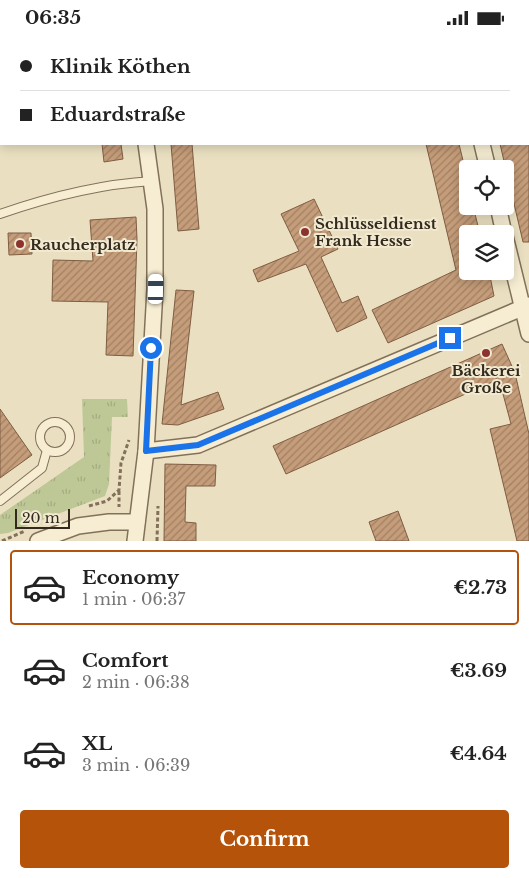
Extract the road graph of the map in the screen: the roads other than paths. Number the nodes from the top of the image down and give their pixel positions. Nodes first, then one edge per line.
1 (146, 145) edge
2 (482, 145) edge
3 (486, 160) edge
4 (152, 181) junction
5 (0, 214) edge
6 (514, 265) edge
7 (526, 306) edge
8 (529, 334) edge
9 (47, 450) junction
10 (146, 451) junction
11 (0, 501) edge
12 (137, 522) junction
13 (32, 535) edge
14 (135, 541) edge

1 - 4 street
2 - 3 street
4 - 5 lane
4 - 10 street
6 - 7 street
7 - 8 street
7 - 10 street
9 - 9 lane
9 - 11 lane
10 - 12 street
12 - 13 street
12 - 14 street

